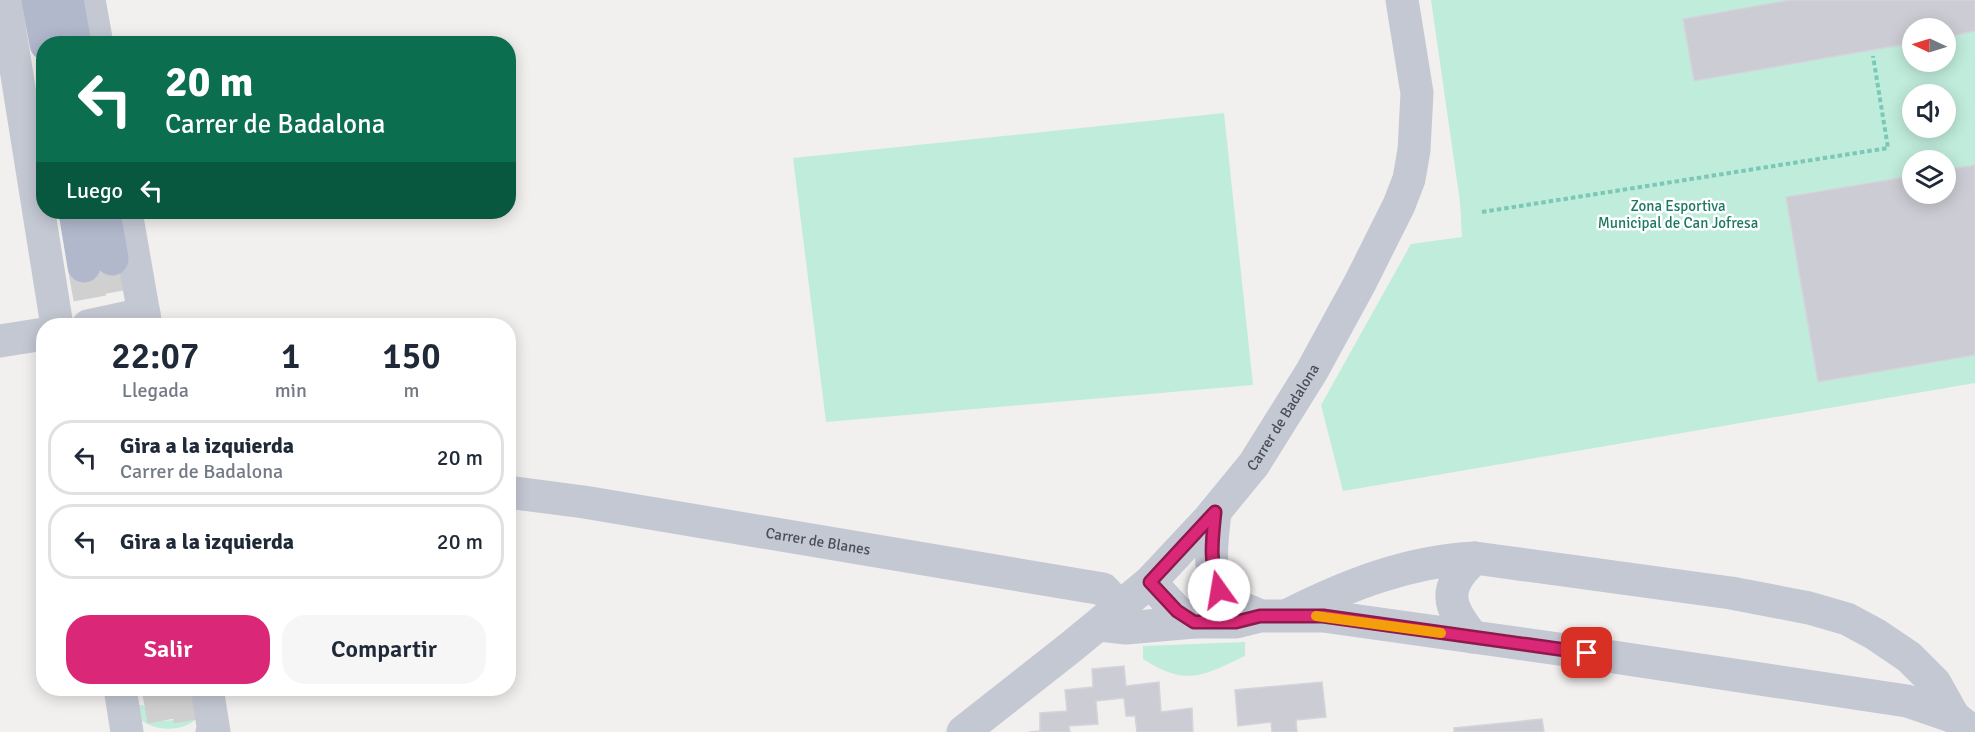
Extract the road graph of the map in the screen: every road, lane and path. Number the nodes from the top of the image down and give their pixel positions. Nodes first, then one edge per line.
1 (5, 0) edge
2 (38, 0) edge
3 (67, 0) edge
4 (89, 0) edge
5 (1402, 0) edge
6 (45, 36) edge
7 (74, 36) edge
8 (96, 36) edge
9 (1873, 56) dead end
10 (36, 194) edge
11 (1482, 212) dead end
12 (40, 219) edge
13 (78, 219) edge
14 (103, 219) edge
15 (127, 219) edge
16 (56, 318) edge
17 (145, 318) edge
18 (36, 335) edge
19 (0, 341) edge
20 (516, 493) edge
21 (1215, 512) junction
22 (1475, 558) junction
23 (1156, 576) junction
24 (1259, 612) junction
25 (1109, 616) junction
26 (1194, 622) junction
27 (1473, 637) junction
28 (121, 696) edge
29 (208, 696) edge
30 (1963, 724) edge
31 (127, 732) edge
32 (212, 732) edge
33 (963, 732) edge

1 - 10 street
2 - 6 main road
3 - 7 main road
4 - 8 street
5 - 21 street, Carrer de Badalona
9 - 11 path
12 - 16 street
13 - 14 main road
15 - 17 street
18 - 19 street
20 - 25 street, Carrer de Blanes
21 - 23 street, Carrer de Badalona
21 - 24 street
22 - 24 street
22 - 27 street
22 - 30 street
23 - 24 street
23 - 25 street, Carrer de Badalona
23 - 26 street
24 - 26 street
24 - 27 street
25 - 26 street
25 - 33 street, Carrer de Badalona
27 - 30 street
28 - 31 street
29 - 32 street

